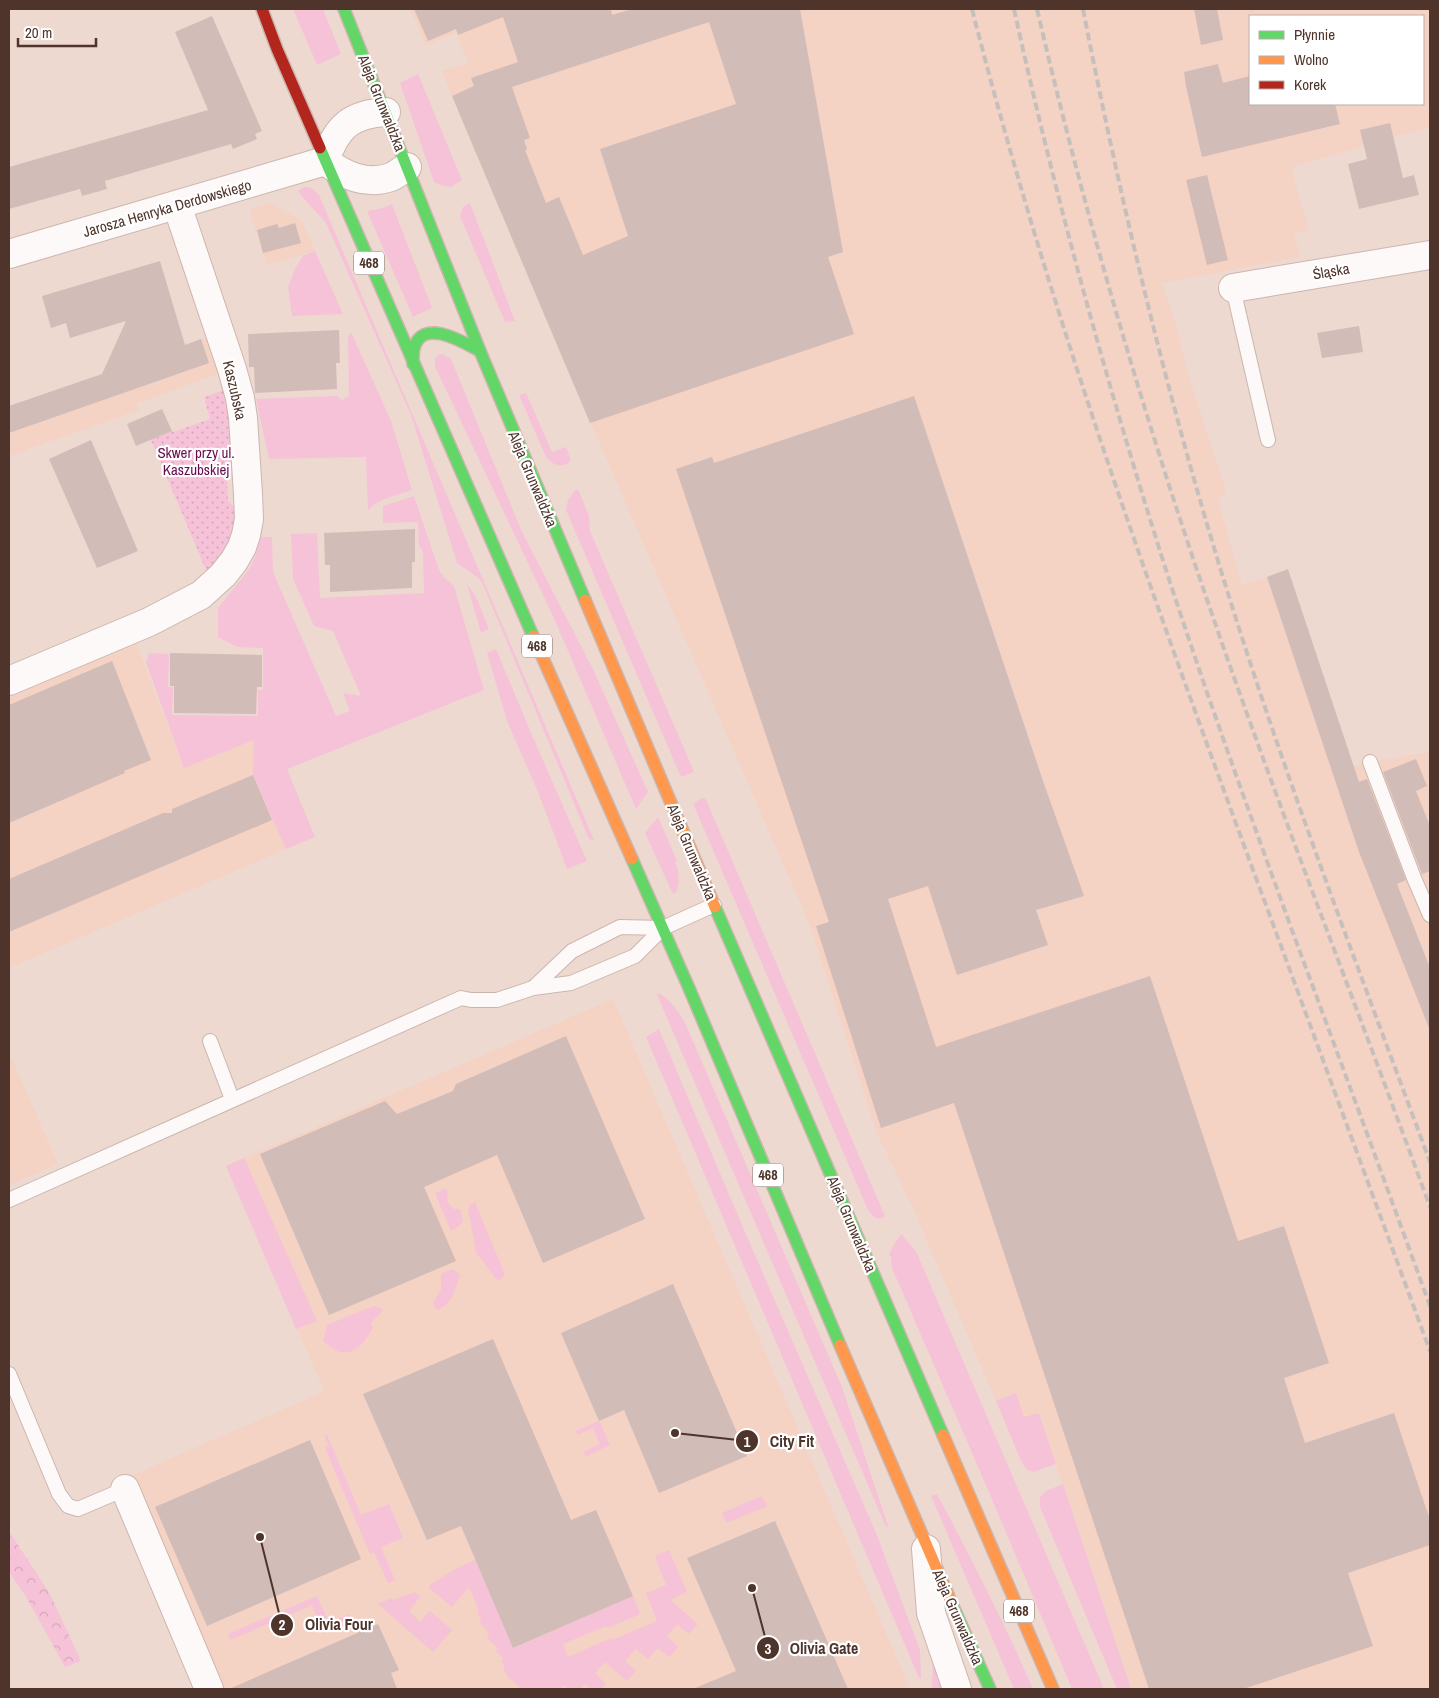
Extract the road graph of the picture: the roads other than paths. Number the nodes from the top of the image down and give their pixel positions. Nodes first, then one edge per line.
1 (262, 9) edge
2 (344, 9) edge
3 (386, 112) junction
4 (325, 161) junction
5 (407, 167) junction
6 (177, 205) junction
7 (9, 254) edge
8 (1430, 255) edge
9 (1232, 288) joint
10 (480, 351) junction
11 (413, 364) junction
12 (1268, 440) dead end
13 (9, 681) edge
14 (1370, 762) dead end
15 (714, 906) junction
16 (1430, 915) edge
17 (663, 928) junction
18 (533, 988) junction
19 (210, 1041) dead end
20 (232, 1099) junction
21 (9, 1200) edge
22 (9, 1374) edge
23 (125, 1489) joint
24 (926, 1545) junction
25 (209, 1689) edge
26 (957, 1689) edge
27 (990, 1689) edge
28 (1053, 1689) edge

1 - 4 main road, Aleja Grunwaldzka / 468
2 - 3 main road, Aleja Grunwaldzka / 468
3 - 4 street
3 - 5 main road, Aleja Grunwaldzka / 468
4 - 5 street
4 - 6 street, Jarosza Henryka Derdowskiego
4 - 11 main road, Aleja Grunwaldzka / 468
5 - 10 main road, Aleja Grunwaldzka / 468
6 - 7 street, Jarosza Henryka Derdowskiego
6 - 13 street, Kaszubska
8 - 9 street, Śląska
9 - 12 lane
10 - 11 main road
10 - 15 main road, Aleja Grunwaldzka / 468
11 - 17 main road, Aleja Grunwaldzka / 468
14 - 16 lane
15 - 17 lane
15 - 28 main road, Aleja Grunwaldzka / 468
17 - 18 lane
17 - 18 lane
17 - 24 main road, Aleja Grunwaldzka / 468
18 - 20 lane
19 - 20 lane
20 - 21 lane
22 - 23 lane
23 - 25 street
24 - 26 street, Aleja Grunwaldzka
24 - 27 main road, Aleja Grunwaldzka / 468

